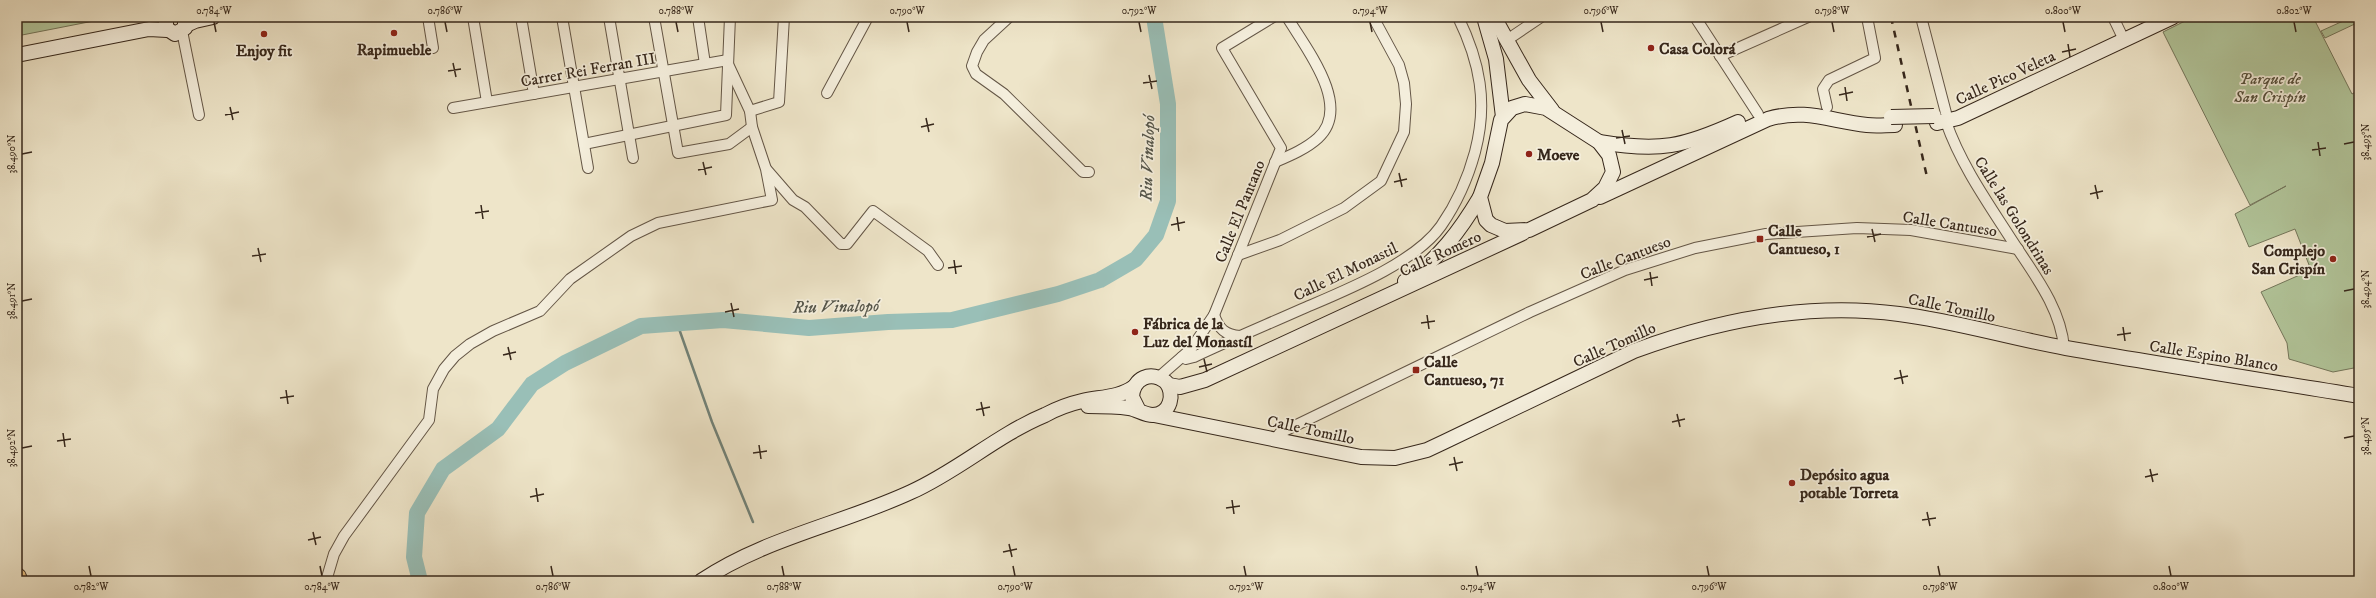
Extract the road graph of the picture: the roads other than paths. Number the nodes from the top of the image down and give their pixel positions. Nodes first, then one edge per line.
1 (213, 17) edge
2 (428, 17) edge
3 (473, 17) edge
4 (521, 17) edge
5 (562, 17) edge
6 (609, 17) edge
7 (654, 17) edge
8 (698, 17) edge
9 (730, 17) edge
10 (784, 17) edge
11 (868, 17) edge
12 (1009, 17) edge
13 (1273, 17) edge
14 (1287, 17) edge
15 (1373, 17) edge
16 (1458, 17) edge
17 (1484, 17) edge
18 (1494, 17) edge
19 (1541, 17) edge
20 (1695, 17) edge
21 (1808, 17) edge
22 (1867, 17) edge
23 (1921, 17) edge
24 (2113, 17) edge
25 (2151, 17) edge
26 (2173, 17) edge
27 (179, 26) edge
28 (2122, 36) junction
29 (1507, 40) junction
30 (433, 48) dead end
31 (17, 55) edge
32 (1720, 56) junction
33 (728, 62) junction
34 (705, 64) junction
35 (663, 71) junction
36 (620, 79) junction
37 (574, 87) junction
38 (827, 93) dead end
39 (534, 94) junction
40 (487, 102) junction
41 (1827, 107) junction
42 (453, 108) dead end
43 (750, 111) junction
44 (1553, 112) junction
45 (1758, 114) junction
46 (199, 115) dead end
47 (1503, 117) junction
48 (1941, 118) junction
49 (1893, 121) junction
50 (673, 126) junction
51 (752, 126) junction
52 (629, 134) junction
53 (1713, 138) junction
54 (1600, 142) junction
55 (584, 144) junction
56 (634, 158) dead end
57 (1275, 162) junction
58 (588, 168) dead end
59 (766, 169) junction
60 (1089, 172) dead end
61 (1480, 197) junction
62 (1592, 200) junction
63 (1529, 230) junction
64 (2018, 249) junction
65 (1238, 255) junction
66 (938, 265) dead end
67 (1366, 305) junction
68 (1214, 315) junction
69 (1241, 336) junction
70 (2064, 348) junction
71 (1182, 358) junction
72 (1205, 380) junction
73 (1164, 381) junction
74 (1134, 387) junction
75 (2359, 396) edge
76 (1170, 402) junction
77 (1062, 408) junction
78 (1139, 411) junction
79 (1154, 415) junction
80 (1192, 422) junction
81 (1274, 439) junction
82 (17, 577) edge
83 (18, 581) edge
84 (326, 581) edge
85 (702, 581) edge

1 - 27 main road
2 - 30 street
3 - 40 street
4 - 39 street
5 - 37 street
6 - 36 street
7 - 35 street
8 - 34 street
9 - 33 street
10 - 43 street
11 - 38 street
12 - 60 street
13 - 57 street, Calle El Pantano
14 - 57 street
15 - 65 street
16 - 69 street, Calle El Monastil
17 - 47 main road
18 - 29 main road
19 - 29 street
20 - 32 street
21 - 32 street
22 - 41 street
23 - 48 street, Calle las Golondrinas
24 - 28 street
25 - 28 main road, Calle Pico Veleta
26 - 28 main road, Calle Pico Veleta
27 - 31 main road
27 - 46 street
28 - 48 main road, Calle Pico Veleta
29 - 44 main road
32 - 45 street
33 - 34 street, Carrer Rei Ferran III
33 - 43 street
33 - 50 street
34 - 35 street, Carrer Rei Ferran III
35 - 36 street, Carrer Rei Ferran III
35 - 50 street
36 - 37 street, Carrer Rei Ferran III
36 - 52 street
37 - 39 street, Carrer Rei Ferran III
37 - 55 street
39 - 40 street, Carrer Rei Ferran III
40 - 42 street, Carrer Rei Ferran III
41 - 45 main road
41 - 49 main road
43 - 51 street
44 - 47 main road
44 - 54 main road
45 - 53 main road
47 - 61 main road
48 - 49 main road
48 - 64 street, Calle las Golondrinas
49 - 53 main road
50 - 51 street
50 - 52 street
51 - 59 street
52 - 55 street
52 - 56 street
53 - 54 main road
53 - 62 main road
54 - 62 main road
55 - 58 street
57 - 65 street, Calle El Pantano
59 - 66 street
59 - 84 street
61 - 63 main road
61 - 67 main road, Calle Romero
62 - 63 main road
63 - 67 main road, Calle Romero
64 - 70 street, Calle las Golondrinas
64 - 81 street, Calle Cantueso
65 - 68 street, Calle El Pantano
67 - 72 main road, Calle Romero
68 - 69 street
68 - 71 street, Calle El Pantano
69 - 71 street, Calle El Monastil
70 - 75 main road, Calle Espino Blanco
70 - 81 main road, Calle Tomillo
71 - 73 street, Calle El Pantano
72 - 73 main road, Calle Romero
72 - 76 main road, Calle Romero
73 - 74 main road
73 - 76 main road
74 - 77 main road
74 - 78 main road
76 - 79 main road
76 - 80 main road, Calle Tomillo
77 - 78 main road
77 - 85 main road
78 - 79 main road
79 - 80 main road, Calle Tomillo
80 - 81 main road, Calle Tomillo
82 - 83 highway

